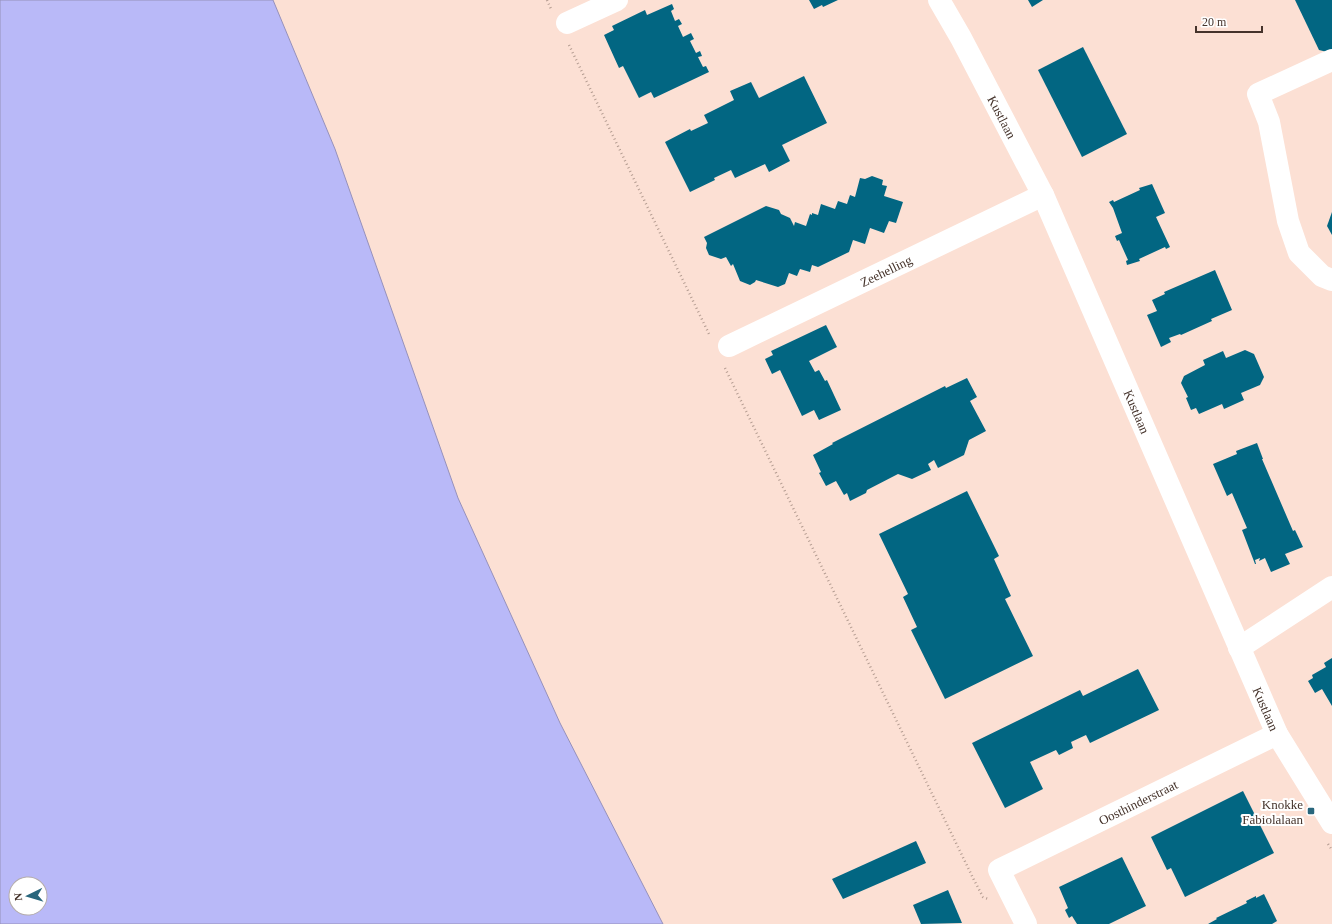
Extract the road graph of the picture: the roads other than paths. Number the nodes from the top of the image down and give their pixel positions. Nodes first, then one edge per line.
1 (617, 0) edge
2 (939, 0) edge
3 (563, 26) road end
4 (1332, 60) edge
5 (1043, 194) junction
6 (1332, 280) edge
7 (721, 350) road end
8 (1332, 587) edge
9 (1239, 648) junction
10 (1277, 734) junction
11 (1332, 823) edge
12 (1026, 924) edge

1 - 3 street
2 - 5 street, Kustlaan
4 - 6 street
5 - 7 street, Zeehelling
5 - 9 street, Kustlaan
8 - 9 street
9 - 10 street, Kustlaan
10 - 11 street, Kustlaan
10 - 12 street, Oosthinderstraat

